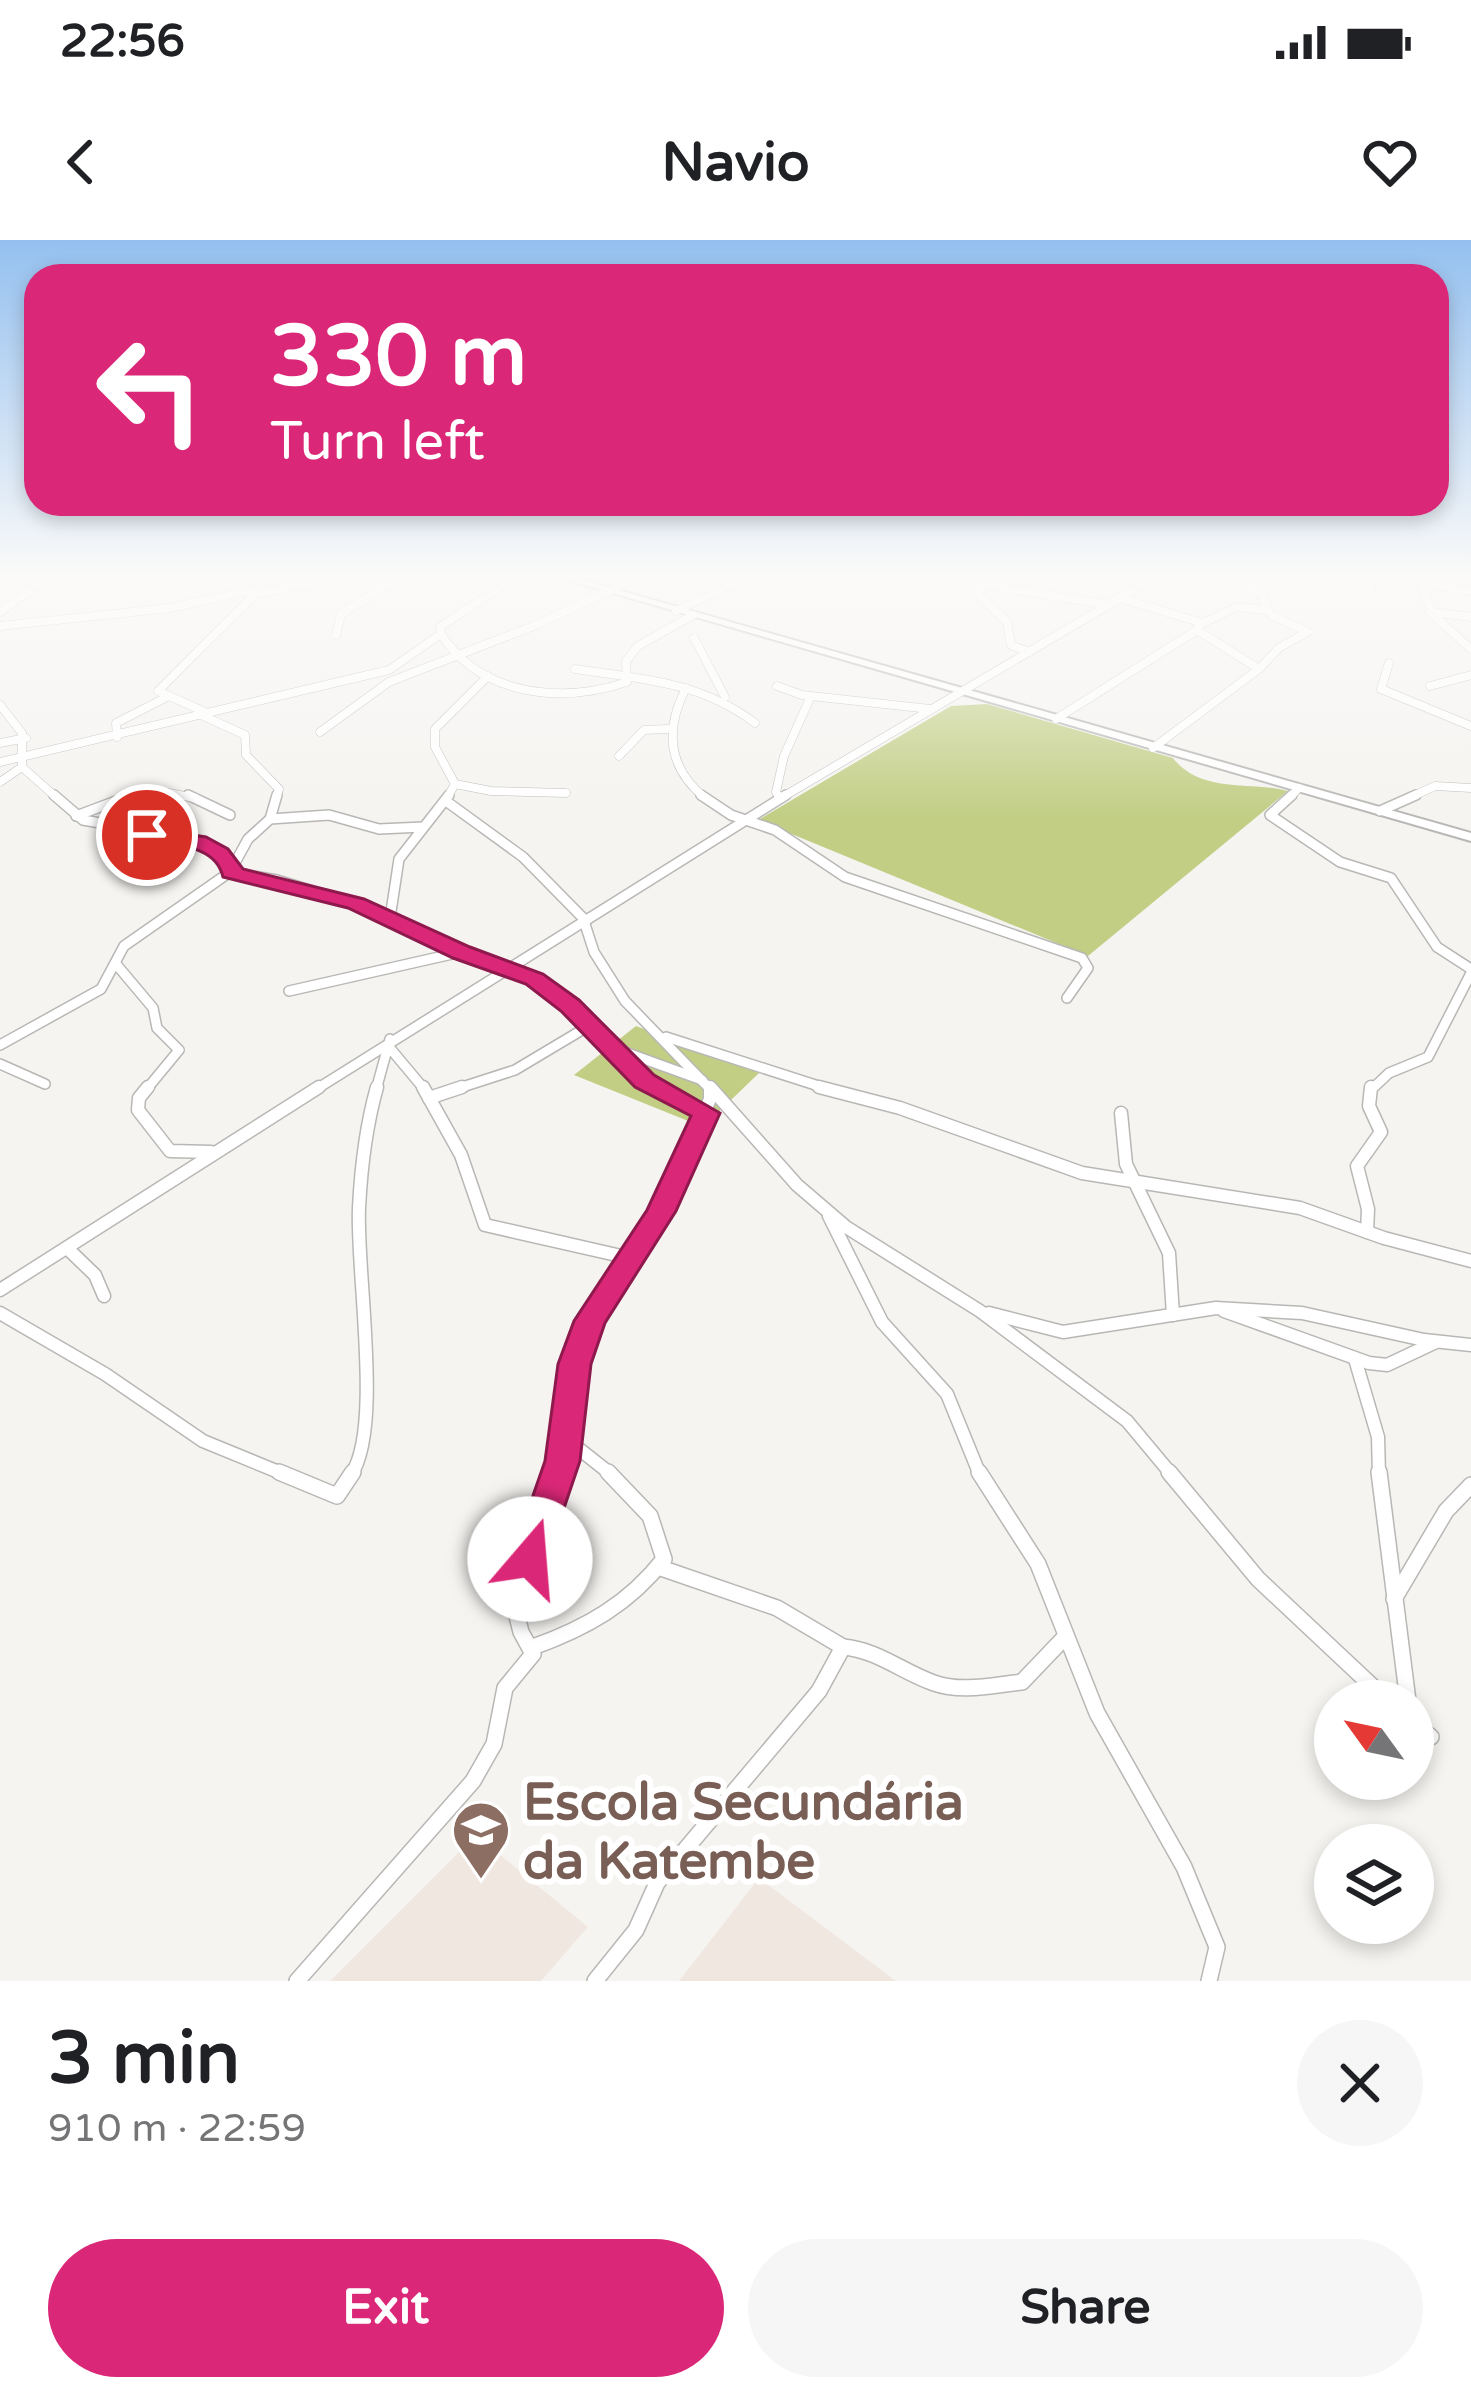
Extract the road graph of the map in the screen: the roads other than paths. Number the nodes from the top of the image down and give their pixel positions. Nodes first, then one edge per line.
1 (197, 655) edge
2 (410, 655) edge
3 (449, 655) edge
4 (455, 655) edge
5 (630, 655) edge
6 (703, 655) edge
7 (835, 655) edge
8 (1024, 655) edge
9 (1155, 655) edge
10 (1239, 655) edge
11 (1272, 655) edge
12 (1389, 663) dead end
13 (575, 669) dead end
14 (1259, 669) junction
15 (1471, 675) edge
16 (488, 676) junction
17 (630, 679) junction
18 (777, 686) dead end
19 (1430, 686) dead end
20 (686, 688) junction
21 (964, 692) junction
22 (169, 696) junction
23 (811, 696) junction
24 (728, 700) junction
25 (0, 705) edge
26 (933, 709) junction
27 (202, 713) junction
28 (1056, 719) junction
29 (755, 723) dead end
30 (1471, 727) edge
31 (667, 729) junction
32 (320, 732) dead end
33 (116, 737) junction
34 (26, 738) junction
35 (0, 743) edge
36 (1153, 748) junction
37 (619, 755) dead end
38 (22, 762) junction
39 (0, 763) edge
40 (0, 782) edge
41 (455, 784) junction
42 (1299, 788) junction
43 (1471, 788) edge
44 (566, 793) dead end
45 (780, 798) junction
46 (446, 800) junction
47 (1380, 811) junction
48 (230, 814) dead end
49 (76, 816) junction
50 (271, 819) junction
51 (742, 820) junction
52 (423, 827) junction
53 (1471, 837) edge
54 (231, 868) junction
55 (390, 918) junction
56 (583, 918) junction
57 (461, 952) junction
58 (116, 964) junction
59 (505, 968) junction
60 (1471, 970) edge
61 (289, 991) dead end
62 (1067, 998) dead end
63 (587, 1027) junction
64 (658, 1034) junction
65 (390, 1043) junction
66 (0, 1045) edge
67 (608, 1046) junction
68 (0, 1064) edge
69 (45, 1084) dead end
70 (707, 1085) junction
71 (429, 1098) junction
72 (706, 1113) junction
73 (1121, 1113) dead end
74 (195, 1158) junction
75 (1136, 1180) junction
76 (825, 1208) junction
77 (1367, 1232) junction
78 (67, 1248) junction
79 (630, 1258) junction
80 (1471, 1261) edge
81 (0, 1290) edge
82 (104, 1296) dead end
83 (1216, 1308) junction
84 (980, 1311) junction
85 (0, 1313) edge
86 (1173, 1315) junction
87 (1436, 1342) junction
88 (1471, 1345) edge
89 (1355, 1359) junction
90 (564, 1437) junction
91 (1471, 1485) edge
92 (658, 1567) junction
93 (1394, 1599) junction
94 (1065, 1637) junction
95 (533, 1647) junction
96 (843, 1647) junction
97 (1365, 1680) edge
98 (1405, 1680) edge
99 (297, 1981) edge
100 (595, 1981) edge
101 (1209, 1981) edge

1 - 22 street
2 - 27 street
3 - 32 street
4 - 16 street
5 - 17 street
6 - 24 street
7 - 21 street
8 - 21 street
9 - 28 street
10 - 14 street
11 - 14 street
12 - 30 street
13 - 17 street
14 - 36 street
15 - 19 street
16 - 17 street
16 - 41 street
17 - 20 street
18 - 23 street
20 - 24 street
20 - 31 street
21 - 26 street
21 - 28 street
22 - 27 street
22 - 33 street
23 - 26 street
23 - 45 street
24 - 29 street
25 - 34 street
26 - 45 street
27 - 33 street
27 - 50 street
28 - 36 street
31 - 37 street
31 - 51 street
33 - 38 street
34 - 35 street
34 - 38 street
36 - 42 street
38 - 39 street
38 - 40 street
38 - 49 street
41 - 44 street
41 - 46 street
42 - 47 street
42 - 60 street
43 - 47 street
45 - 51 street
46 - 52 street
46 - 56 street
47 - 53 street
48 - 49 street
49 - 54 street
50 - 52 street
50 - 54 street
51 - 56 street
51 - 62 street
52 - 55 street
54 - 55 street
54 - 58 street
55 - 57 street
56 - 59 street
56 - 64 street
57 - 59 street
57 - 61 street
58 - 66 street
58 - 74 street
59 - 63 street
59 - 65 street
60 - 77 street
63 - 67 street
63 - 71 street
64 - 70 street
64 - 75 street
65 - 71 street
65 - 74 street
65 - 85 street
67 - 70 street
67 - 72 street
68 - 69 street
70 - 72 street
70 - 76 street
71 - 79 street
72 - 79 street
73 - 75 street
74 - 78 street
75 - 77 street
75 - 86 street
76 - 84 street
76 - 94 street
77 - 80 street
78 - 81 street
78 - 82 street
79 - 90 street
83 - 86 street
83 - 87 street
83 - 89 street
84 - 86 street
84 - 97 street
87 - 88 street
87 - 89 street
89 - 93 street
90 - 92 street
90 - 95 street
91 - 93 street
92 - 95 street
92 - 96 street
93 - 98 street
94 - 96 street
94 - 101 street
95 - 99 street
96 - 100 street

